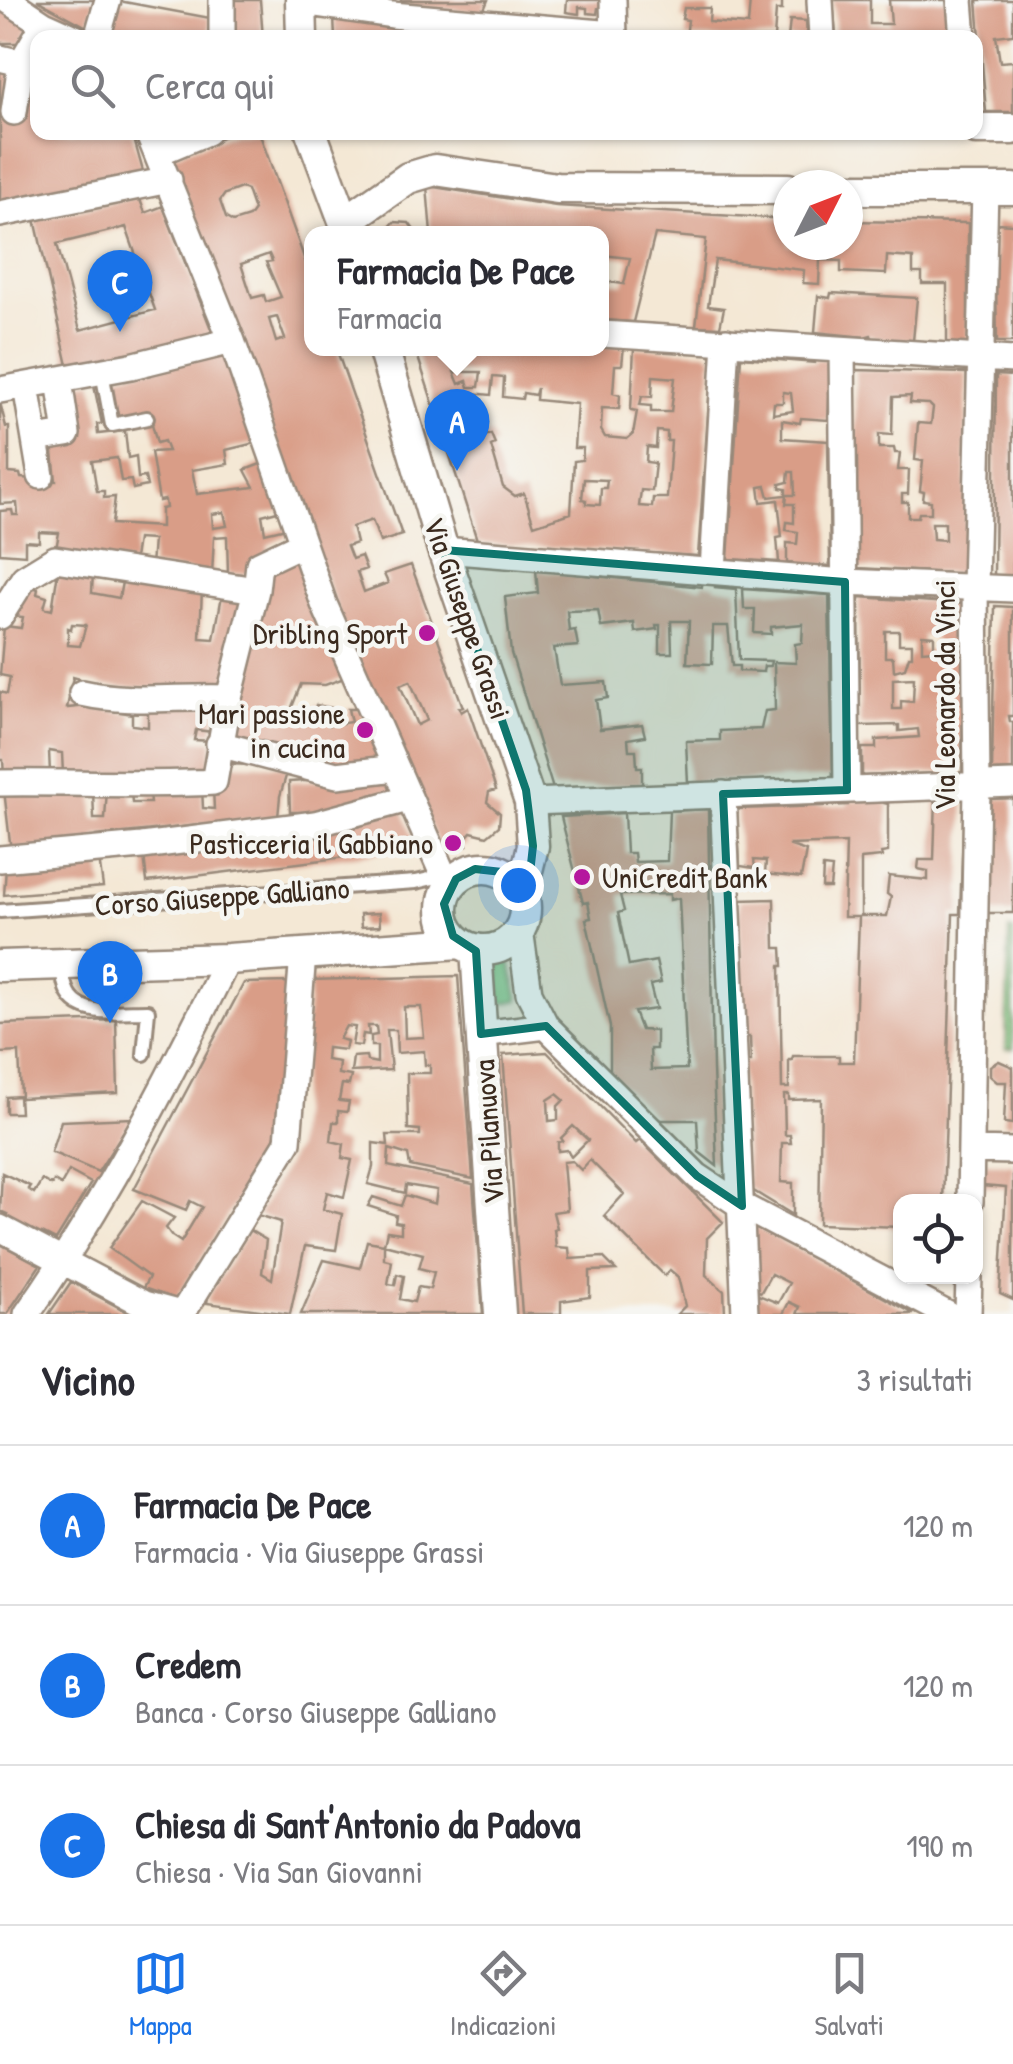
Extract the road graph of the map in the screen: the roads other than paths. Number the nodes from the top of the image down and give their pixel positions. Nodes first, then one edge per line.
1 (8, 0) edge
2 (108, 0) edge
3 (222, 0) edge
4 (612, 0) edge
5 (820, 0) edge
6 (960, 0) edge
7 (302, 1) edge
8 (392, 7) edge
9 (44, 24) junction
10 (39, 30) edge
11 (57, 30) edge
12 (99, 30) edge
13 (222, 30) edge
14 (302, 30) edge
15 (568, 30) edge
16 (614, 30) edge
17 (822, 30) edge
18 (963, 30) edge
19 (30, 40) edge
20 (11, 61) edge
21 (14, 112) dead end
22 (983, 129) edge
23 (1013, 129) edge
24 (313, 140) edge
25 (153, 143) edge
26 (170, 180) junction
27 (773, 188) edge
28 (863, 189) edge
29 (999, 189) edge
30 (0, 214) edge
31 (346, 226) edge
32 (349, 226) edge
33 (609, 334) edge
34 (232, 341) junction
35 (726, 342) junction
36 (842, 350) junction
37 (385, 356) edge
38 (982, 358) junction
39 (1013, 360) edge
40 (102, 372) junction
41 (59, 380) junction
42 (26, 386) junction
43 (0, 390) edge
44 (147, 418) dead end
45 (35, 440) junction
46 (41, 476) dead end
47 (300, 544) junction
48 (443, 550) junction
49 (712, 571) junction
50 (845, 582) junction
51 (975, 586) junction
52 (1013, 589) edge
53 (256, 590) junction
54 (0, 616) edge
55 (82, 693) dead end
56 (228, 698) junction
57 (219, 744) junction
58 (396, 768) junction
59 (0, 783) edge
60 (1013, 784) edge
61 (977, 786) junction
62 (847, 790) junction
63 (723, 794) junction
64 (408, 799) junction
65 (530, 816) junction
66 (0, 859) edge
67 (475, 869) junction
68 (445, 889) junction
69 (522, 892) junction
70 (0, 911) edge
71 (520, 930) junction
72 (469, 946) junction
73 (397, 947) junction
74 (303, 954) junction
75 (228, 959) junction
76 (63, 964) junction
77 (0, 966) edge
78 (546, 1026) junction
79 (481, 1034) junction
80 (144, 1054) dead end
81 (971, 1150) junction
82 (1013, 1151) edge
83 (970, 1194) edge
84 (742, 1206) junction
85 (0, 1228) edge
86 (64, 1261) junction
87 (968, 1284) edge
88 (27, 1314) edge
89 (182, 1314) edge
90 (500, 1314) edge
91 (745, 1314) edge
92 (947, 1314) edge
93 (968, 1314) edge

1 - 9 street
2 - 12 street
3 - 13 street
4 - 16 street
5 - 17 street
6 - 18 street
7 - 8 street
7 - 14 street
8 - 15 street
9 - 10 street
9 - 11 street
19 - 20 street
20 - 21 street
22 - 23 street
24 - 31 street
25 - 26 street
26 - 30 street
26 - 34 street
27 - 32 street
28 - 29 street
29 - 38 street, Via Leonardo da Vinci
33 - 35 street
34 - 40 street
34 - 47 street
35 - 36 street
35 - 49 street
36 - 38 street
36 - 50 street
37 - 48 street, Via Giuseppe Grassi
38 - 39 street
38 - 51 street, Via Leonardo da Vinci
40 - 41 street
40 - 44 lane
41 - 42 street
41 - 45 street
42 - 43 street
42 - 45 street
45 - 46 street
47 - 53 street
47 - 58 street
48 - 49 street
48 - 65 street, Via Giuseppe Grassi
49 - 50 street
50 - 51 street
50 - 62 street
51 - 52 street
51 - 61 street, Via Leonardo da Vinci
53 - 54 street
53 - 56 street
55 - 56 street
56 - 57 street
57 - 58 street
57 - 59 street
58 - 64 street
60 - 61 street
61 - 62 street
61 - 81 street, Via Leonardo da Vinci
62 - 63 street
63 - 65 street
63 - 84 street
64 - 66 street
64 - 68 street
65 - 67 street
65 - 69 street
67 - 68 street
67 - 69 street
68 - 70 lane, Corso Giuseppe Galliano
68 - 72 street
68 - 73 street
69 - 71 street
71 - 72 street
71 - 78 street
72 - 73 street, Corso Giuseppe Galliano
72 - 79 street, Via Pilanuova
73 - 74 street, Corso Giuseppe Galliano
74 - 75 street, Corso Giuseppe Galliano
74 - 89 street
75 - 76 street, Corso Giuseppe Galliano
75 - 86 street
76 - 77 street, Corso Giuseppe Galliano
76 - 80 lane
78 - 79 street
78 - 84 street
79 - 90 street, Via Pilanuova
81 - 82 street
81 - 83 street, Via Leonardo da Vinci
84 - 91 street
84 - 92 street
85 - 86 street
86 - 88 street
86 - 89 street
87 - 93 street

